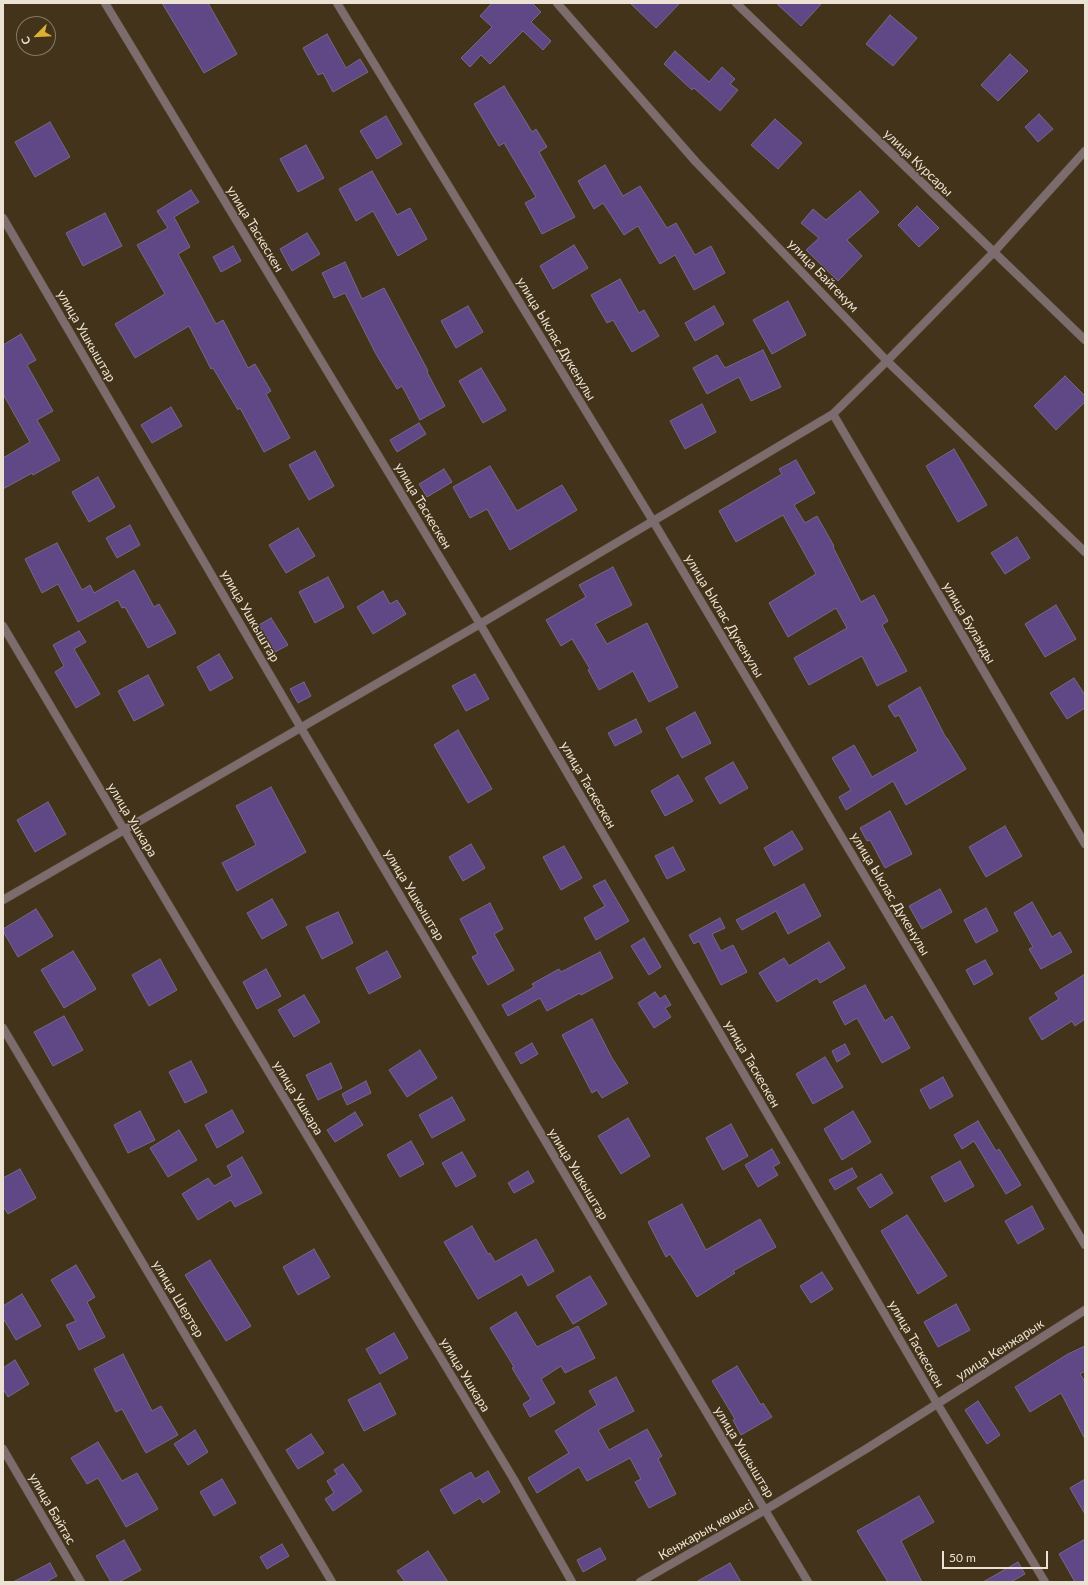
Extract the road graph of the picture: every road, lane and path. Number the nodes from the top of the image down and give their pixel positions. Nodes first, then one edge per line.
1 (105, 3) edge
2 (337, 3) edge
3 (557, 3) edge
4 (736, 3) edge
5 (1085, 151) edge
6 (3, 218) edge
7 (993, 252) junction
8 (1085, 340) edge
9 (888, 361) junction
10 (833, 414) junction
11 (653, 521) junction
12 (1085, 552) edge
13 (480, 624) junction
14 (3, 626) edge
15 (301, 728) junction
16 (124, 831) junction
17 (1085, 844) edge
18 (3, 900) edge
19 (3, 1028) edge
20 (1085, 1245) edge
21 (1085, 1310) edge
22 (938, 1405) junction
23 (3, 1449) edge
24 (866, 1449) joint
25 (765, 1510) junction
26 (81, 1582) edge
27 (332, 1582) edge
28 (572, 1582) edge
29 (640, 1582) edge
30 (808, 1582) edge
31 (1045, 1582) edge

1 - 13 street, улица Таскескен
2 - 11 street, улица Ыклас Дукенулы
3 - 9 street, улица Байгекум
4 - 7 street, улица Курсары
5 - 7 street
6 - 15 street, улица Ушкыштар
7 - 8 street, улица Курсары
7 - 9 street
9 - 10 street
9 - 12 street, улица Байгекум
10 - 11 street
10 - 17 street, улица Буланды
11 - 13 street
11 - 20 street, улица Ыклас Дукенулы
13 - 15 street
13 - 22 street, улица Таскескен
14 - 16 street, улица Ушкара
15 - 16 street
15 - 25 street, улица Ушкыштар
16 - 18 street
16 - 28 street, улица Ушкара
19 - 27 street, улица Шертер
21 - 22 street, улица Кенжарык
22 - 24 street, улица Кенжарык
22 - 31 street, улица Таскескен
23 - 26 street, улица Байтас
24 - 25 street, Кенжарық көшесі
25 - 29 street, Кенжарық көшесі
25 - 30 street, улица Ушкыштар

